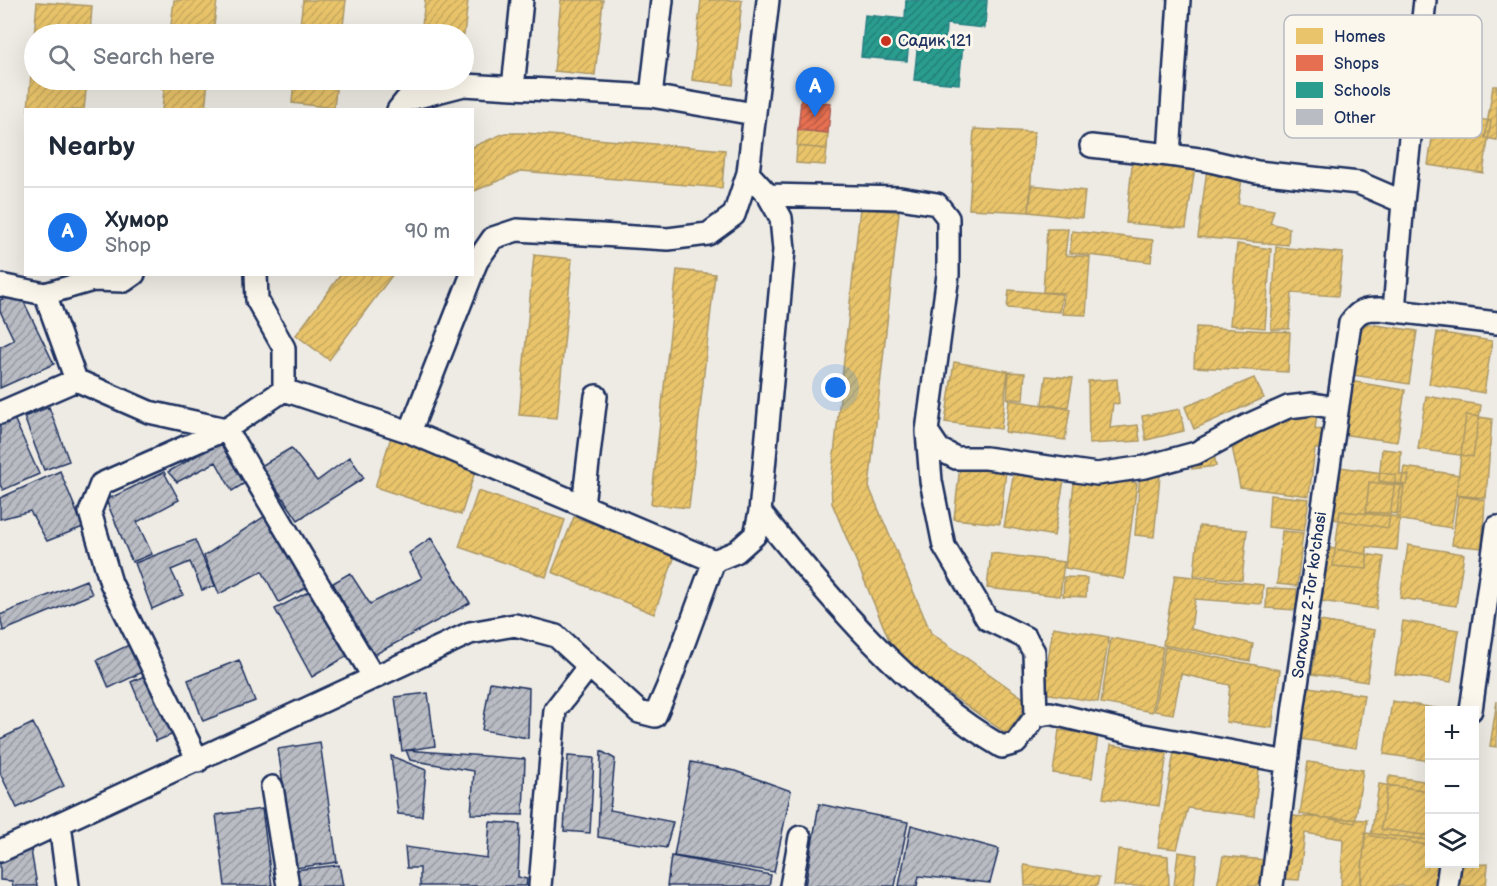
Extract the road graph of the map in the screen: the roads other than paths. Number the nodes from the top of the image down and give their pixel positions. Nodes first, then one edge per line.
1 (522, 0) edge
2 (662, 0) edge
3 (768, 0) edge
4 (1179, 0) edge
5 (1425, 0) edge
6 (1423, 15) edge
7 (474, 86) edge
8 (513, 88) junction
9 (445, 90) edge
10 (651, 96) junction
11 (400, 108) edge
12 (754, 114) junction
13 (1410, 138) edge
14 (1090, 146) dead end
15 (1169, 155) junction
16 (748, 173) junction
17 (768, 195) junction
18 (1403, 202) junction
19 (474, 269) edge
20 (131, 276) edge
21 (256, 276) edge
22 (471, 276) edge
23 (0, 285) edge
24 (45, 294) junction
25 (1394, 310) junction
26 (1497, 323) edge
27 (76, 380) junction
28 (284, 390) junction
29 (596, 396) dead end
30 (1336, 408) junction
31 (0, 413) edge
32 (226, 429) junction
33 (927, 431) junction
34 (410, 432) junction
35 (583, 505) junction
36 (760, 512) junction
37 (1497, 527) edge
38 (714, 561) junction
39 (589, 666) junction
40 (374, 678) junction
41 (1472, 706) edge
42 (1036, 716) junction
43 (198, 761) junction
44 (1287, 762) junction
45 (272, 787) dead end
46 (60, 824) junction
47 (800, 837) dead end
48 (0, 851) edge
49 (1449, 868) edge
50 (68, 886) edge
51 (288, 886) edge
52 (540, 886) edge
53 (791, 886) edge
54 (1272, 886) edge
55 (1447, 886) edge

1 - 8 street
2 - 10 street
3 - 12 street
4 - 15 street
5 - 6 street
7 - 8 street
8 - 10 street
9 - 11 street
10 - 12 street
12 - 16 street
13 - 18 street
14 - 15 street
15 - 18 street
16 - 17 street
16 - 19 street
17 - 33 street
17 - 36 street
18 - 25 street
20 - 24 street
21 - 28 street
22 - 34 street
23 - 24 street
24 - 27 street
25 - 26 street
25 - 30 street, Sarxovuz 2-Tor ko'chasi
27 - 31 street
27 - 32 street
28 - 32 street
28 - 34 street
29 - 35 street
30 - 33 street
30 - 44 street, Sarxovuz 2-Tor ko'chasi
32 - 40 street
32 - 43 street
33 - 42 street
34 - 35 street
35 - 38 street
36 - 38 street
36 - 42 street
37 - 41 street
38 - 39 street
39 - 40 street
39 - 52 street
40 - 43 street
42 - 44 street
43 - 46 street
44 - 54 street, Sarxovuz 2-Tor ko'chasi
45 - 51 street
46 - 48 street
46 - 50 street
47 - 53 street
49 - 55 street

